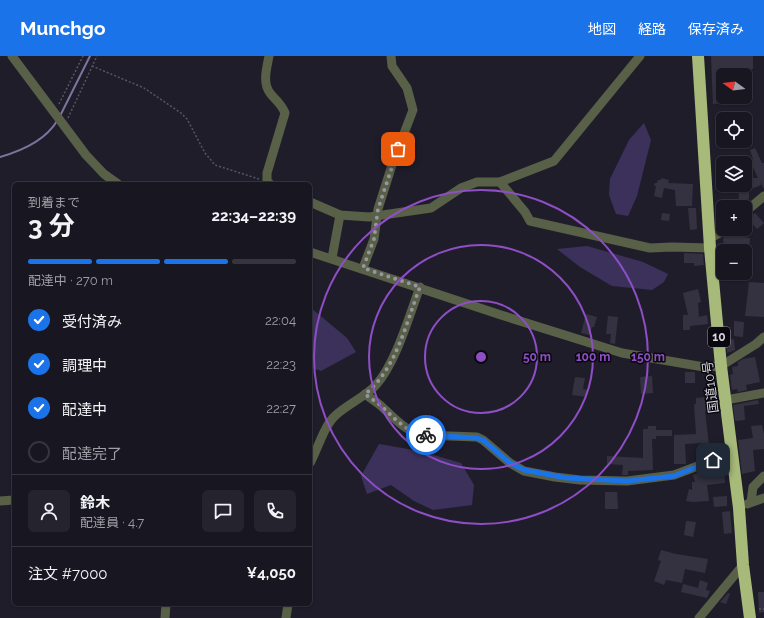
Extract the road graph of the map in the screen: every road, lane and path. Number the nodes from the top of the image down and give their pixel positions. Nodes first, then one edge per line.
1 (12, 56) edge
2 (83, 56) edge
3 (96, 56) edge
4 (269, 56) edge
5 (391, 56) edge
6 (640, 56) edge
7 (698, 56) edge
8 (92, 66) junction
9 (54, 113) junction
10 (64, 125) junction
11 (115, 182) edge
12 (265, 182) edge
13 (268, 182) edge
14 (500, 182) junction
15 (764, 196) edge
16 (312, 203) edge
17 (752, 206) edge
18 (340, 215) junction
19 (377, 216) junction
20 (716, 236) edge
21 (710, 243) junction
22 (312, 253) edge
23 (332, 258) junction
24 (363, 268) junction
25 (420, 287) junction
26 (764, 337) edge
27 (721, 366) junction
28 (764, 393) edge
29 (365, 394) junction
30 (726, 400) junction
31 (732, 453) junction
32 (312, 459) edge
33 (764, 476) edge
34 (764, 498) edge
35 (12, 500) edge
36 (0, 502) edge
37 (751, 502) junction
38 (739, 508) junction
39 (743, 565) junction
40 (166, 606) edge
41 (288, 606) edge
42 (165, 618) edge
43 (286, 618) edge
44 (699, 618) edge
45 (750, 618) edge

1 - 9 street
2 - 9 path
3 - 8 path
4 - 13 street
5 - 19 street
6 - 14 street
7 - 21 highway, 国道10号 / 10
8 - 10 path
8 - 12 path
9 - 10 street
10 - 11 street
14 - 19 street
14 - 21 street
15 - 17 street
16 - 18 street
18 - 19 street
18 - 23 street
19 - 24 street
20 - 21 street
21 - 27 highway, 国道10号 / 10
22 - 23 street
23 - 24 street
24 - 25 street
25 - 27 street
25 - 29 street
26 - 27 street
27 - 30 highway, 国道10号 / 10
28 - 30 street
29 - 31 street
29 - 32 street
30 - 31 highway, 国道10号 / 10
31 - 38 highway, 国道10号 / 10
33 - 37 street
34 - 37 street
35 - 36 street
37 - 38 street
38 - 39 highway, 国道10号 / 10
39 - 44 street
39 - 45 highway, 国道10号 / 10
40 - 42 street
41 - 43 street

